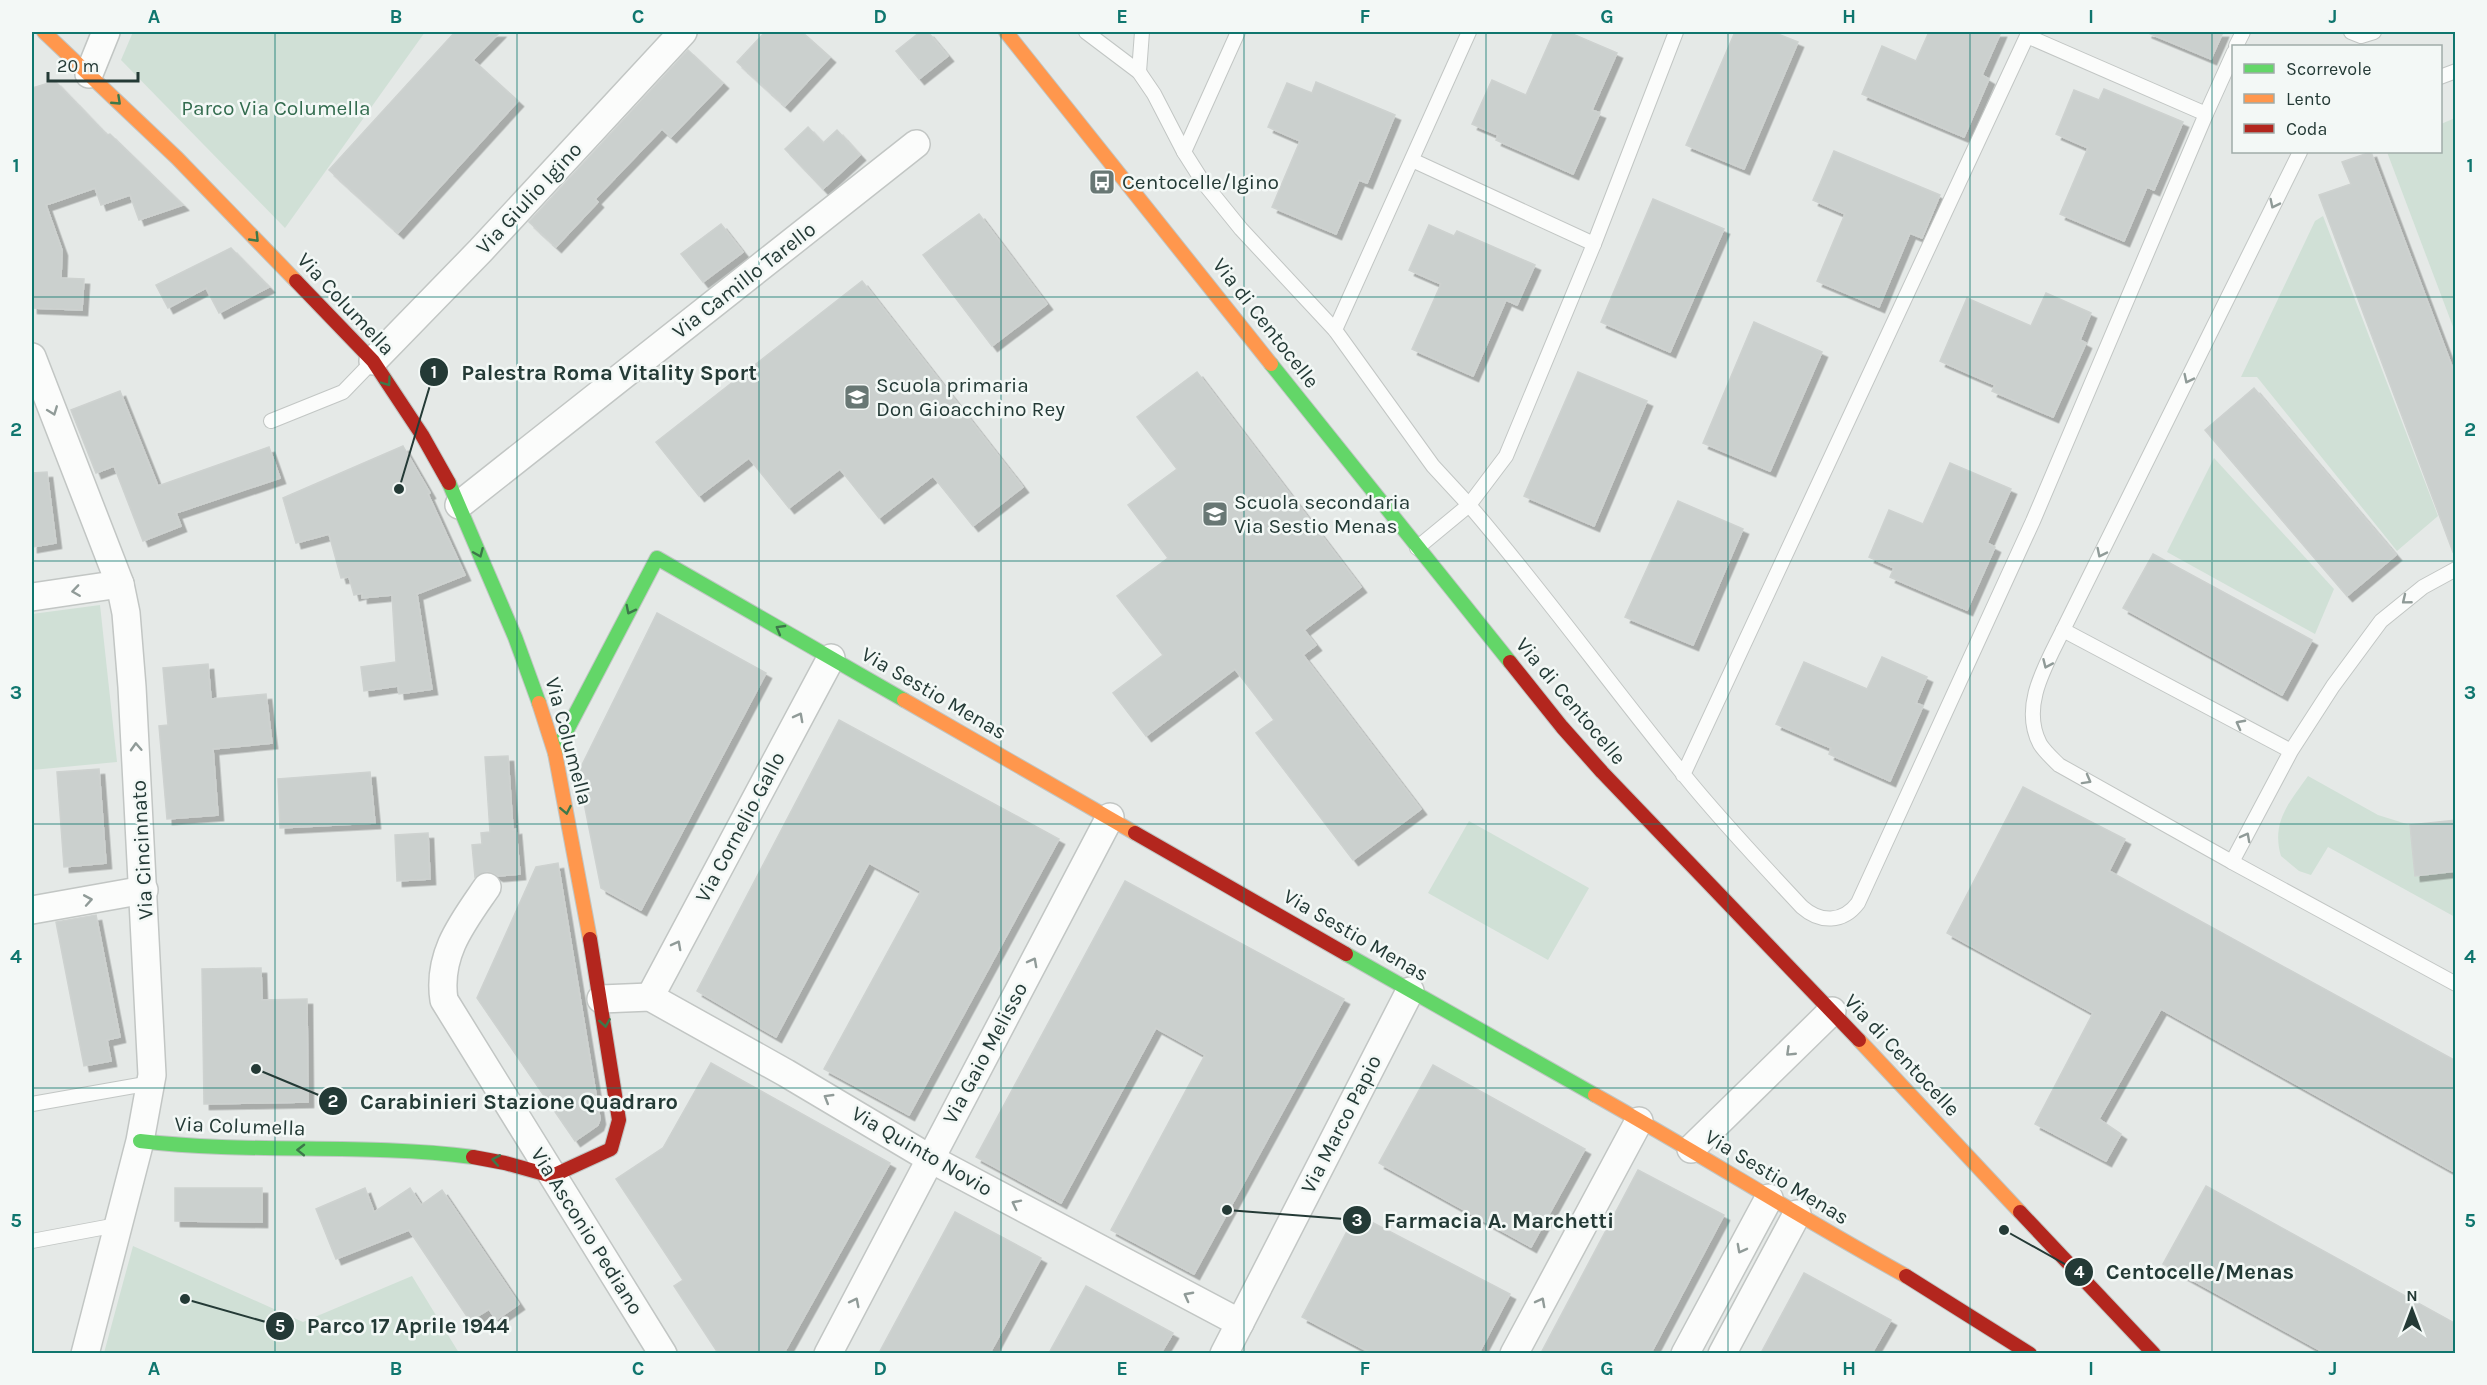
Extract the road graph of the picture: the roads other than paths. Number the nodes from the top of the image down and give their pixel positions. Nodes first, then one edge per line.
1 (44, 32) edge
2 (106, 32) edge
3 (683, 32) edge
4 (1006, 32) edge
5 (1086, 32) edge
6 (1142, 32) edge
7 (1238, 32) edge
8 (1468, 32) edge
9 (1676, 32) edge
10 (2028, 34) edge
11 (2232, 56) edge
12 (1139, 72) junction
13 (89, 74) junction
14 (2206, 114) junction
15 (916, 144) dead end
16 (1184, 152) junction
17 (2300, 153) edge
18 (1412, 160) junction
19 (1594, 244) junction
20 (1335, 330) junction
21 (32, 357) edge
22 (373, 361) junction
23 (271, 422) dead end
24 (459, 505) junction
25 (1469, 505) junction
26 (1417, 548) junction
27 (2456, 569) edge
28 (120, 584) junction
29 (32, 597) edge
30 (2063, 630) junction
31 (831, 657) junction
32 (2291, 752) junction
33 (555, 753) junction
34 (1683, 775) junction
35 (1110, 817) junction
36 (2232, 862) junction
37 (487, 887) dead end
38 (144, 890) junction
39 (32, 910) edge
40 (2456, 984) edge
41 (1410, 991) junction
42 (650, 997) junction
43 (601, 999) junction
44 (1832, 1011) junction
45 (151, 1083) junction
46 (32, 1104) edge
47 (1639, 1121) junction
48 (140, 1141) junction
49 (1691, 1149) junction
50 (929, 1158) junction
51 (552, 1176) junction
52 (1769, 1197) junction
53 (1797, 1214) junction
54 (117, 1225) junction
55 (32, 1240) edge
56 (1240, 1323) junction
57 (85, 1353) edge
58 (663, 1353) edge
59 (828, 1353) edge
60 (1224, 1353) edge
61 (1514, 1353) edge
62 (1685, 1353) edge
63 (1722, 1353) edge
64 (2030, 1353) edge
65 (2154, 1353) edge

1 - 13 street, Via Columella
2 - 13 street
3 - 22 street, Via Giulio Igino
4 - 26 street, Via di Centocelle
5 - 12 lane
6 - 12 lane
7 - 16 lane
8 - 18 lane
9 - 19 lane
10 - 14 lane
10 - 34 lane
11 - 14 lane
12 - 16 lane
13 -> 22 street, Via Columella
14 - 34 lane
15 - 24 street, Via Camillo Tarello
16 - 20 lane
17 -> 30 lane
18 - 19 lane
18 - 20 lane
19 - 25 lane
20 - 25 lane
21 -> 28 street, Via Cincinnato
22 - 23 lane
22 -> 24 street, Via Columella
24 -> 33 street, Via Columella
25 - 26 lane
25 - 34 lane
26 - 44 street, Via di Centocelle
27 -> 32 lane
28 -> 29 street
38 -> 28 street, Via Cincinnato
32 -> 30 lane
30 -> 36 lane
31 -> 33 street, Via Sestio Menas
31 - 35 street, Via Sestio Menas
42 -> 31 street, Via Cornelio Gallo
36 -> 32 lane
33 -> 43 street, Via Columella
35 - 41 street, Via Sestio Menas
50 -> 35 street, Via Gaio Melisso
36 - 40 lane
37 - 51 street, Via Asconio Pediano
39 -> 38 street
38 - 45 street, Via Cincinnato
41 - 47 street, Via Sestio Menas
41 - 56 street, Via Marco Papio
42 - 43 street
50 -> 42 street, Via Quinto Novio
43 -> 51 street, Via Columella
44 -> 49 street
44 - 65 street, Via di Centocelle
45 - 46 lane
45 - 48 street, Via Cincinnato
47 - 49 street, Via Sestio Menas
61 -> 47 street
51 -> 48 street, Via Columella
48 - 54 street, Via Cincinnato
49 - 52 street, Via Sestio Menas
56 -> 50 street, Via Quinto Novio
59 -> 50 street, Via Gaio Melisso
51 - 58 street, Via Asconio Pediano
52 - 53 street, Via Sestio Menas
52 -> 62 street
53 - 63 street
53 - 64 street, Via Sestio Menas
54 - 55 lane
54 - 57 street, Via Cincinnato
56 - 60 street, Via Marco Papio

